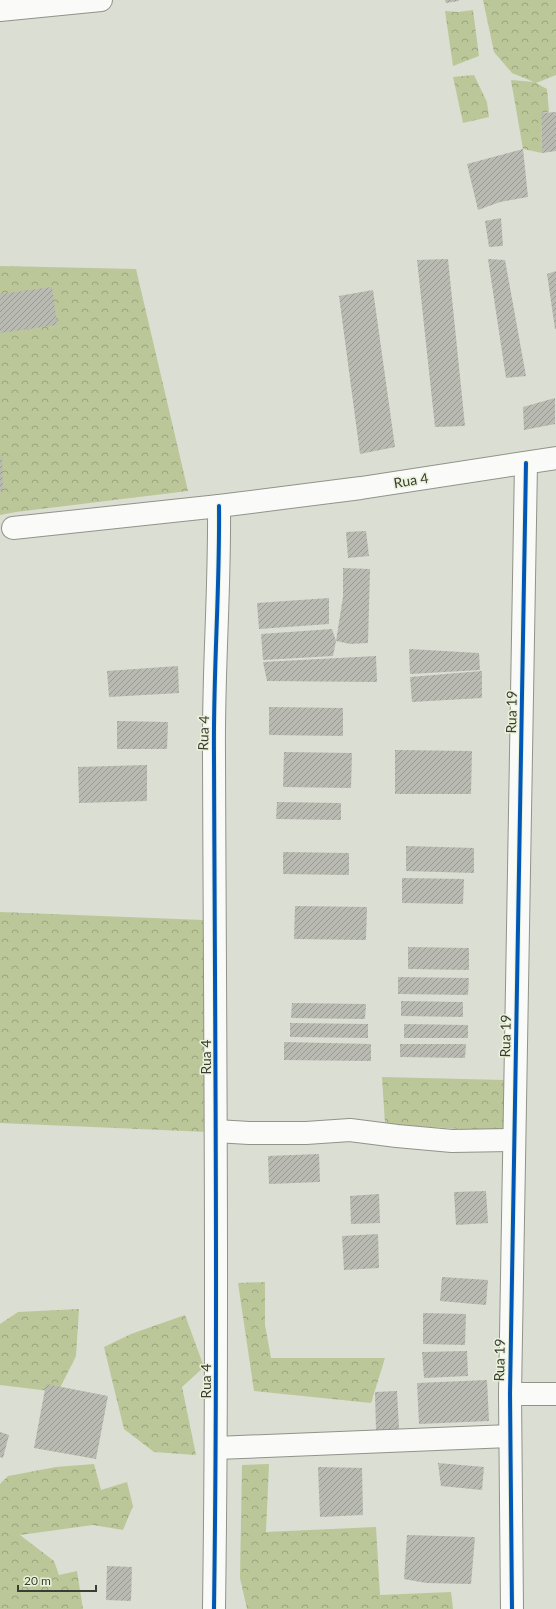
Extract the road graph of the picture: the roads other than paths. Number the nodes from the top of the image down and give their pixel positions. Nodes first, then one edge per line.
1 (101, 0) edge
2 (0, 10) edge
3 (556, 458) edge
4 (526, 463) junction
5 (219, 506) junction
6 (13, 528) dead end
7 (216, 1131) junction
8 (514, 1140) junction
9 (510, 1394) junction
10 (556, 1394) edge
11 (510, 1436) junction
12 (216, 1448) junction
13 (214, 1609) edge
14 (512, 1609) edge

1 - 2 street
3 - 4 street, Rua 4
4 - 5 street, Rua 4
4 - 8 street, Rua 19
5 - 6 street, Rua 4
5 - 7 street, Rua 4
7 - 8 street
7 - 12 street, Rua 4
8 - 9 street, Rua 19
9 - 10 street
9 - 11 street, Rua 19
11 - 12 street
11 - 14 street, Rua 19
12 - 13 street, Rua 4

